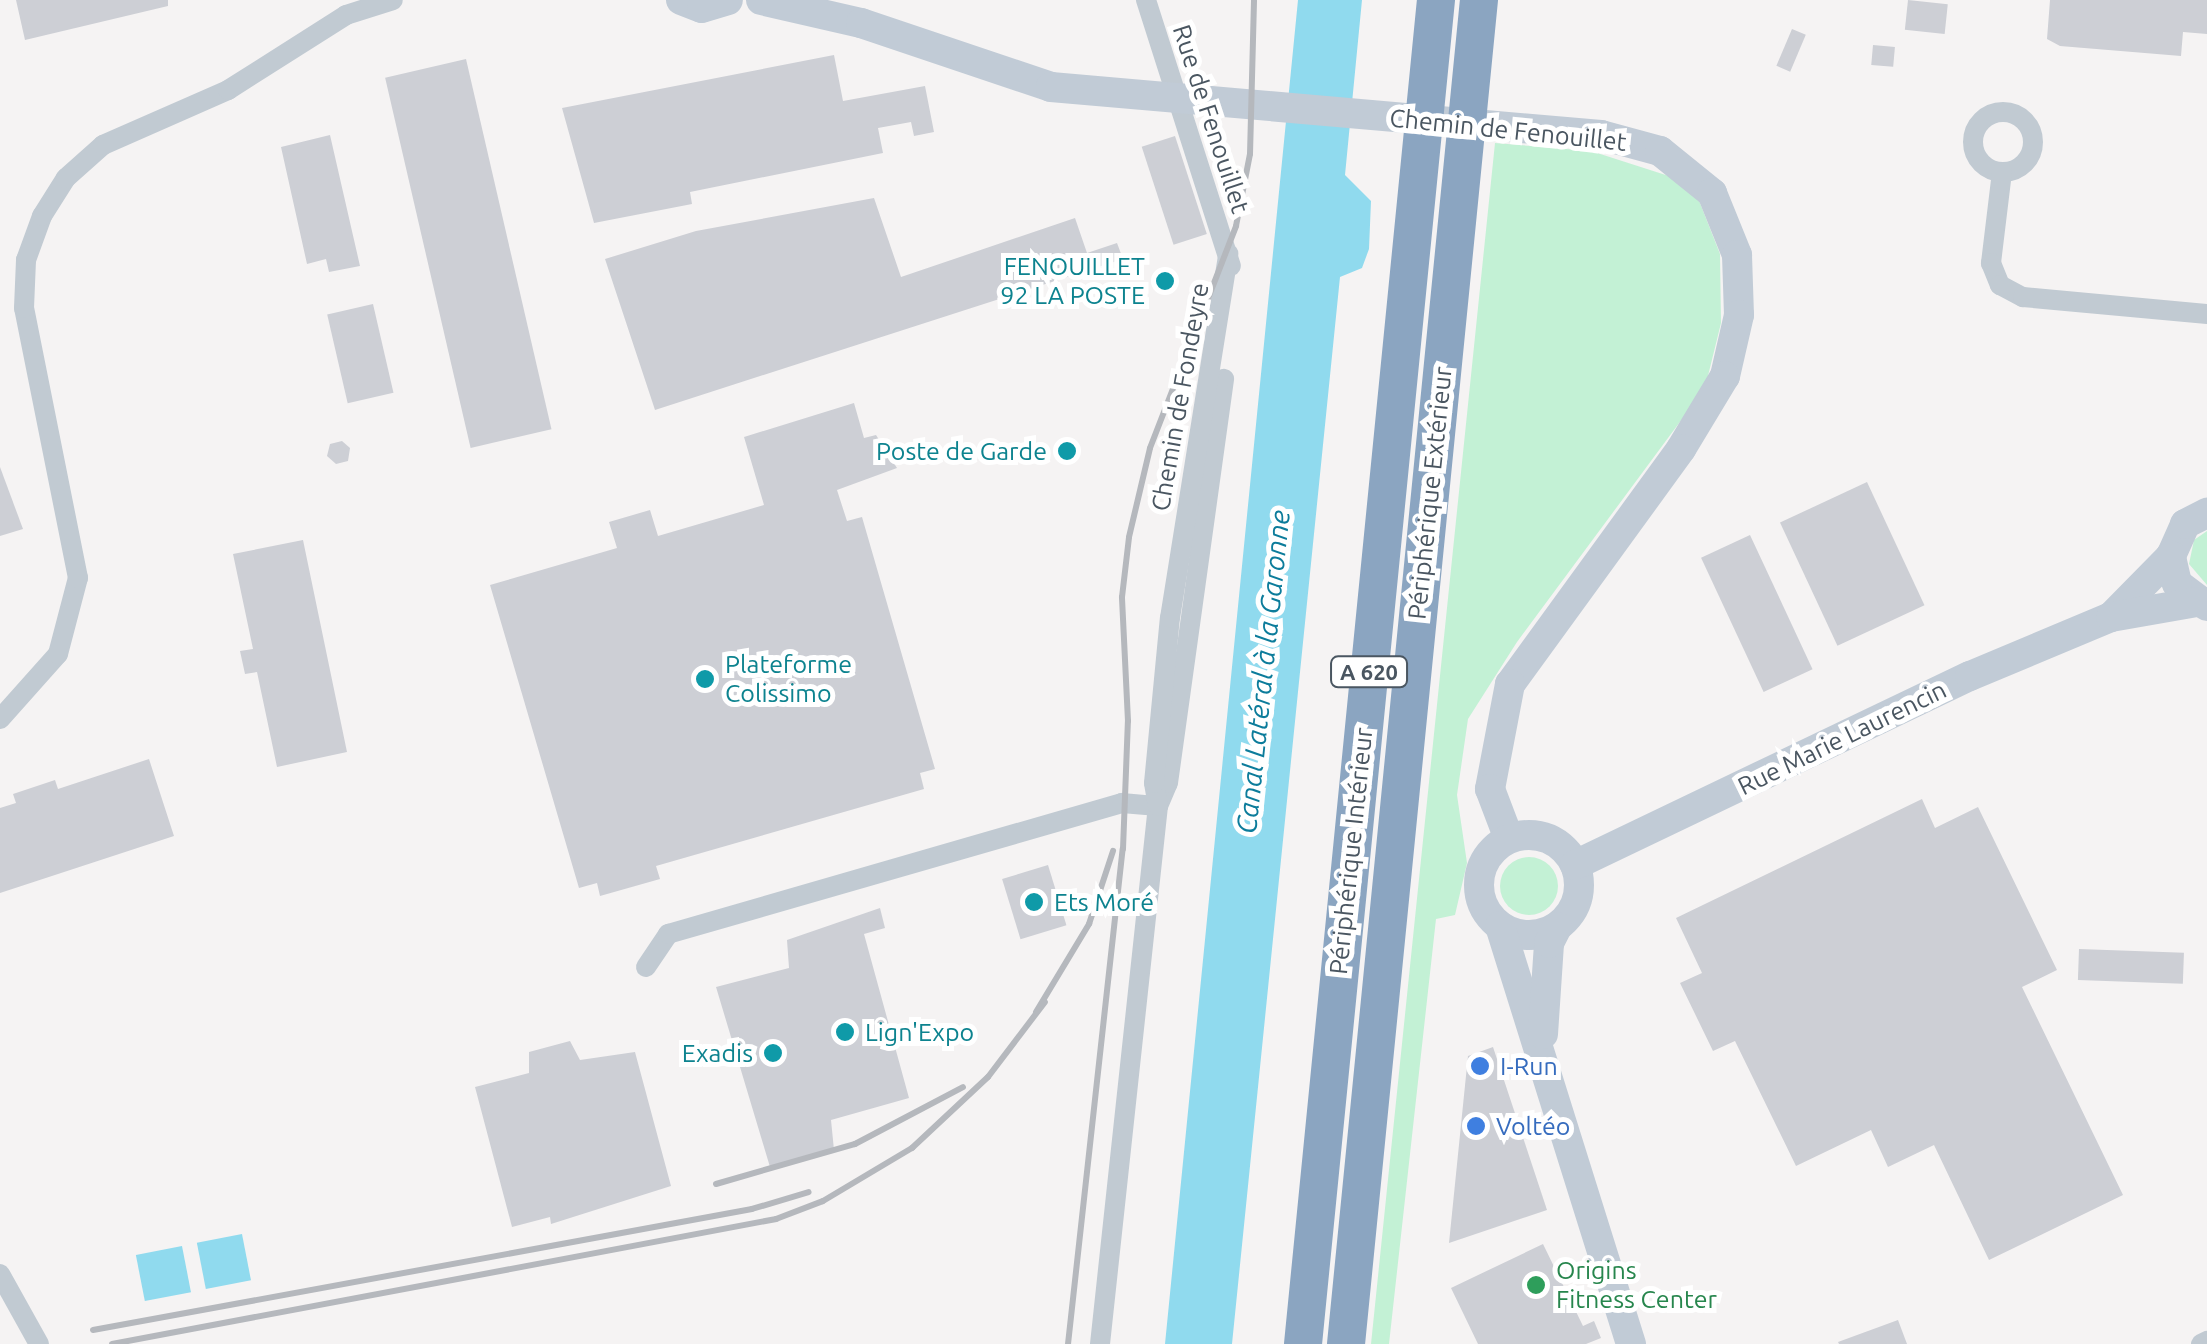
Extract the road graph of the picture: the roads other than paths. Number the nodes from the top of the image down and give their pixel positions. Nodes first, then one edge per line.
1 (392, 0) edge
2 (681, 0) edge
3 (728, 0) edge
4 (761, 0) edge
5 (865, 0) edge
6 (1146, 0) edge
7 (1436, 0) edge
8 (1478, 0) edge
9 (928, 47) junction
10 (2002, 172) dead end
11 (1228, 254) joint
12 (2207, 314) edge
13 (2207, 513) edge
14 (2171, 556) junction
15 (2202, 604) edge
16 (2112, 617) junction
17 (0, 720) edge
18 (1158, 806) junction
19 (1508, 840) junction
20 (1575, 866) junction
21 (1500, 926) junction
22 (1557, 927) junction
23 (646, 967) dead end
24 (1541, 1057) junction
25 (0, 1274) edge
26 (39, 1344) edge
27 (1100, 1344) edge
28 (1303, 1344) edge
29 (1346, 1344) edge
30 (1631, 1344) edge

1 - 17 street
2 - 3 street
4 - 9 street, Chemin de Fenouillet
5 - 9 street, Chemin de Fenouillet
6 - 11 street, Rue de Fenouillet
7 - 28 highway, Périphérique Intérieur / A 620
8 - 29 highway, Périphérique Extérieur / A 620
9 - 19 street, Chemin de Fenouillet
10 - 12 street
11 - 18 street, Chemin de Fondeyre
13 - 14 street, Rue Marie Laurencin
14 - 15 street
14 - 16 street, Rue Marie Laurencin
15 - 16 street, Rue Marie Laurencin
16 - 20 street, Rue Marie Laurencin
18 - 23 street
18 - 27 street, Chemin de Fondeyre
19 - 20 street
19 - 21 street
20 - 22 street
21 - 22 street
21 - 24 street
22 - 24 street
24 - 30 street
25 - 26 street

